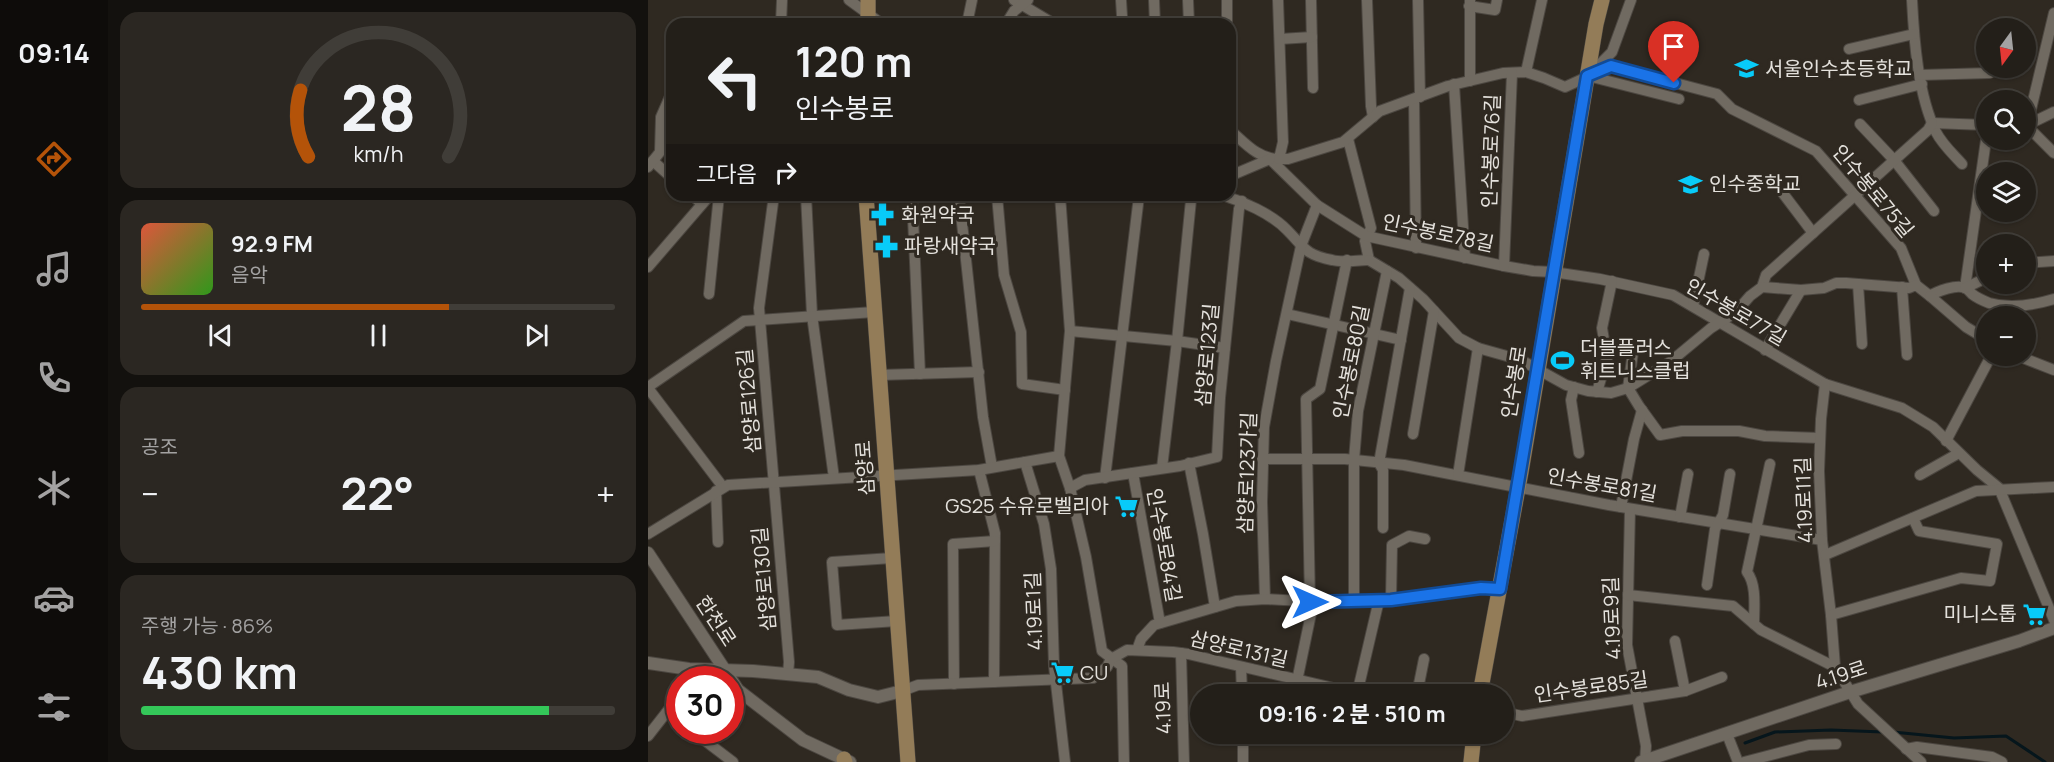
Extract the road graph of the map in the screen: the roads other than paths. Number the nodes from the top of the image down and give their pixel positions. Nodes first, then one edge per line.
1 (782, 0) edge
2 (849, 0) edge
3 (972, 0) edge
4 (1121, 0) edge
5 (1154, 0) edge
6 (1188, 0) edge
7 (1227, 0) edge
8 (1278, 0) edge
9 (1311, 0) edge
10 (1367, 0) edge
11 (1418, 0) edge
12 (1497, 0) edge
13 (1542, 0) edge
14 (1602, 0) edge
15 (1631, 0) edge
16 (1912, 0) edge
17 (1022, 2) edge
18 (1470, 3) edge
19 (868, 13) edge
20 (2054, 13) edge
21 (1122, 16) dead end
22 (782, 18) edge
23 (968, 18) edge
24 (1010, 18) edge
25 (1045, 18) edge
26 (1155, 18) edge
27 (1189, 18) edge
28 (1227, 18) edge
29 (1914, 34) junction
30 (1312, 37) junction
31 (1280, 39) junction
32 (1849, 49) dead end
33 (1527, 72) junction
34 (1512, 73) junction
35 (1976, 74) edge
36 (1587, 76) junction
37 (1921, 80) junction
38 (1470, 81) junction
39 (1454, 84) junction
40 (1313, 88) dead end
41 (2035, 90) edge
42 (1417, 98) junction
43 (1679, 99) dead end
44 (1859, 100) dead end
45 (666, 106) edge
46 (2054, 112) edge
47 (1373, 117) junction
48 (2036, 121) edge
49 (1932, 123) junction
50 (1860, 124) dead end
51 (1976, 125) edge
52 (1236, 135) edge
53 (2036, 136) edge
54 (1348, 139) junction
55 (1985, 150) edge
56 (2054, 153) edge
57 (1275, 159) junction
58 (1894, 160) junction
59 (650, 164) edge
60 (1962, 164) dead end
61 (666, 174) edge
62 (1236, 174) edge
63 (1782, 192) dead end
64 (1856, 195) junction
65 (1236, 199) edge
66 (699, 201) edge
67 (705, 201) edge
68 (718, 201) edge
69 (773, 201) edge
70 (806, 201) edge
71 (866, 201) edge
72 (912, 201) edge
73 (960, 201) edge
74 (997, 201) edge
75 (1060, 201) edge
76 (1138, 201) edge
77 (1191, 201) edge
78 (1242, 201) junction
79 (702, 204) junction
80 (1317, 205) junction
81 (1934, 210) dead end
82 (1813, 233) junction
83 (1366, 236) junction
84 (1301, 246) junction
85 (1416, 248) junction
86 (1704, 254) dead end
87 (1465, 258) junction
88 (1347, 260) junction
89 (1369, 260) junction
90 (2054, 261) edge
91 (2036, 262) edge
92 (1504, 266) junction
93 (648, 267) edge
94 (1387, 271) junction
95 (1553, 272) junction
96 (1612, 282) junction
97 (1976, 283) edge
98 (1857, 284) junction
99 (1916, 285) junction
100 (1762, 287) junction
101 (1902, 287) junction
102 (1410, 288) junction
103 (1965, 288) junction
104 (1801, 290) junction
105 (709, 294) dead end
106 (1930, 296) junction
107 (2054, 299) edge
108 (1693, 306) junction
109 (1434, 311) junction
110 (874, 312) junction
111 (1287, 314) junction
112 (812, 315) junction
113 (760, 318) junction
114 (1720, 322) junction
115 (1333, 325) junction
116 (1070, 331) junction
117 (1976, 333) edge
118 (1374, 334) junction
119 (1123, 337) junction
120 (1401, 340) junction
121 (1177, 341) junction
122 (1862, 344) dead end
123 (1225, 348) junction
124 (1478, 348) junction
125 (1765, 350) junction
126 (1633, 352) dead end
127 (1907, 355) dead end
128 (2036, 363) edge
129 (1986, 366) edge
130 (1538, 368) junction
131 (2054, 370) edge
132 (979, 372) junction
133 (920, 374) junction
134 (879, 375) junction
135 (1825, 384) junction
136 (1574, 387) junction
137 (648, 388) edge
138 (1628, 388) junction
139 (1065, 390) junction
140 (1598, 392) junction
141 (1642, 410) junction
142 (1413, 434) dead end
143 (1820, 438) junction
144 (1946, 441) junction
145 (1579, 453) dead end
146 (1959, 453) junction
147 (1059, 456) junction
148 (1262, 459) junction
149 (1308, 459) junction
150 (1354, 460) junction
151 (1025, 462) junction
152 (1189, 463) junction
153 (1379, 463) junction
154 (1770, 464) dead end
155 (993, 468) junction
156 (1162, 468) junction
157 (979, 470) junction
158 (1132, 473) junction
159 (1688, 474) dead end
160 (1730, 474) dead end
161 (886, 475) junction
162 (1458, 475) junction
163 (1920, 475) dead end
164 (1105, 477) junction
165 (834, 478) junction
166 (774, 482) junction
167 (1518, 487) junction
168 (2054, 487) edge
169 (1070, 488) junction
170 (1999, 488) junction
171 (720, 489) junction
172 (1626, 508) junction
173 (1680, 517) junction
174 (1913, 518) junction
175 (1719, 523) junction
176 (1383, 528) dead end
177 (1755, 530) junction
178 (648, 534) edge
179 (1425, 539) dead end
180 (1822, 540) junction
181 (995, 541) junction
182 (718, 542) dead end
183 (648, 553) edge
184 (1825, 555) junction
185 (892, 558) junction
186 (1707, 585) dead end
187 (1500, 589) junction
188 (1628, 596) junction
189 (1265, 599) junction
190 (1379, 600) junction
191 (1391, 600) junction
192 (1354, 601) junction
193 (1310, 602) junction
194 (1215, 607) junction
195 (1831, 615) junction
196 (2054, 620) edge
197 (897, 621) junction
198 (1160, 623) junction
199 (1754, 624) junction
200 (2054, 628) edge
201 (1675, 641) dead end
202 (1137, 650) junction
203 (1180, 653) junction
204 (1111, 659) junction
205 (1424, 659) dead end
206 (648, 663) edge
207 (722, 666) edge
208 (666, 667) edge
209 (1241, 667) junction
210 (1835, 667) junction
211 (744, 671) edge
212 (788, 674) junction
213 (1722, 677) dead end
214 (1055, 680) junction
215 (1297, 681) junction
216 (994, 682) junction
217 (954, 684) junction
218 (1242, 684) edge
219 (1311, 684) edge
220 (1360, 684) edge
221 (1419, 684) edge
222 (1482, 684) edge
223 (902, 691) junction
224 (1685, 691) junction
225 (1850, 692) junction
226 (744, 695) edge
227 (1637, 698) junction
228 (666, 713) edge
229 (1514, 714) edge
230 (1726, 734) junction
231 (648, 736) edge
232 (710, 744) edge
233 (1242, 744) edge
234 (1473, 744) edge
235 (1836, 744) dead end
236 (1906, 749) junction
237 (843, 760) edge
238 (733, 762) edge
239 (908, 762) edge
240 (1065, 762) edge
241 (1124, 762) edge
242 (1184, 762) edge
243 (1243, 762) edge
244 (1471, 762) edge
245 (1644, 762) edge
246 (1738, 762) edge
247 (1744, 762) edge
248 (1920, 762) edge
249 (2002, 762) edge

1 - 22 street
2 - 19 street
3 - 23 street
4 - 21 street
5 - 26 street
6 - 27 street
7 - 28 street
8 - 31 street
9 - 30 street
10 - 47 street
11 - 42 street
12 - 18 street
13 - 33 street
14 - 36 main road, 인수봉로
15 - 36 street
16 - 29 street
17 - 24 street
17 - 25 street
18 - 38 street
20 - 41 street
29 - 32 street
29 - 37 street
30 - 31 street
30 - 40 street
31 - 57 street
33 - 34 street, 인수봉로76길
33 - 36 street, 인수봉로76길
34 - 38 street, 인수봉로76길
34 - 92 street, 인수봉로76길
35 - 37 street
36 - 43 street
36 - 64 street, 인수봉로75길
36 - 95 main road, 인수봉로
37 - 44 street
37 - 49 street
38 - 39 street, 인수봉로76길
39 - 42 street, 인수봉로76길
39 - 87 street, 인수봉로76길
42 - 47 street, 인수봉로76길
42 - 85 street
45 - 59 street
46 - 48 street
47 - 54 street, 인수봉로76길
49 - 51 street
49 - 58 street
49 - 60 street
50 - 58 street
52 - 57 street, 인수봉로78길
53 - 56 street
54 - 57 street, 인수봉로76길
54 - 83 street
55 - 103 street
57 - 62 street
57 - 80 street, 인수봉로78길
58 - 64 street
58 - 81 street
59 - 61 street
63 - 82 street
64 - 82 street
64 - 99 street, 인수봉로75길
65 - 78 street
66 - 79 street
67 - 79 street
68 - 105 street
69 - 113 street
70 - 112 street
71 - 110 main road, 삼양로
72 - 133 street
73 - 132 street
74 - 139 street
75 - 116 street
76 - 119 street
77 - 121 street, 삼양로123길
78 - 84 street
78 - 123 street, 삼양로123길
79 - 93 street
80 - 83 street, 인수봉로78길
80 - 84 street, 삼양로123가길
82 - 100 street
83 - 85 street, 인수봉로78길
83 - 89 street
84 - 88 street
84 - 111 street, 삼양로123가길
85 - 87 street, 인수봉로78길
86 - 108 street
87 - 92 street, 인수봉로78길
88 - 89 street
88 - 115 street
89 - 94 street
90 - 91 street
92 - 95 street, 인수봉로78길
94 - 102 street
94 - 118 street, 인수봉로80길
95 - 96 street, 인수봉로77길
95 - 130 main road, 인수봉로
96 - 108 street, 인수봉로77길
96 - 140 street
97 - 103 street
98 - 101 street
98 - 104 street
98 - 122 street
99 - 101 street
99 - 106 street
100 - 104 street
100 - 114 street
101 - 127 street
102 - 109 street
102 - 120 street
103 - 106 street
103 - 107 street
104 - 125 street
106 - 117 street
108 - 114 street, 인수봉로77길
109 - 124 street
109 - 142 street
110 - 112 street, 삼양로126길
110 - 134 main road, 삼양로
111 - 115 street
111 - 148 street, 삼양로123가길
112 - 113 street, 삼양로126길
112 - 165 street
113 - 137 street, 삼양로126길
113 - 166 street, 삼양로126길
114 - 125 street, 인수봉로77길
114 - 138 street
115 - 118 street
115 - 149 street
116 - 119 street
116 - 139 street
118 - 120 street
118 - 150 street, 인수봉로80길
119 - 121 street
119 - 164 street
120 - 153 street
121 - 123 street
121 - 156 street, 삼양로123길
123 - 152 street, 삼양로123길
124 - 130 street
124 - 162 street
125 - 135 street, 인수봉로77길
126 - 138 street
128 - 131 street
129 - 144 street
130 - 136 street
130 - 167 main road, 인수봉로
132 - 133 street
132 - 155 street
133 - 134 street
134 - 161 main road, 삼양로
135 - 143 street, 4.19로11길
135 - 144 street, 인수봉로77길
136 - 140 street
136 - 145 street
137 - 171 street
138 - 140 street
138 - 141 street
139 - 147 street
141 - 143 street
141 - 172 street, 4.19로9길
143 - 180 street, 4.19로11길
144 - 146 street, 인수봉로77길
146 - 163 street
146 - 170 street, 인수봉로77길
147 - 151 street
147 - 169 street
148 - 149 street, 인수봉로81길
148 - 189 street, 삼양로123가길
149 - 150 street, 인수봉로81길
149 - 193 street
150 - 153 street, 인수봉로81길
150 - 192 street, 인수봉로80길
151 - 155 street
151 - 214 street, 4.19로1길
152 - 156 street, 삼양로123길
152 - 194 street, 인수봉로84길
153 - 162 street, 인수봉로81길
153 - 176 street
154 - 177 street
155 - 157 street
156 - 158 street, 삼양로123길
157 - 161 street
157 - 181 street
158 - 164 street, 삼양로123길
158 - 198 street, 인수봉로84길
159 - 173 street, 인수봉로81길
160 - 175 street
161 - 165 street
161 - 185 main road, 삼양로
162 - 167 street, 인수봉로81길
164 - 169 street, 삼양로123길
165 - 166 street
166 - 171 street
166 - 212 street, 삼양로130길
167 - 172 street, 인수봉로81길
167 - 187 main road, 인수봉로
168 - 170 street
169 - 204 street
170 - 174 street
170 - 196 street
171 - 178 street
171 - 182 street
172 - 173 street, 인수봉로81길
172 - 188 street, 4.19로9길
173 - 175 street, 인수봉로81길
174 - 184 street
174 - 195 street
175 - 177 street, 인수봉로81길
175 - 186 street
177 - 180 street, 인수봉로81길
177 - 199 street
179 - 191 street
180 - 184 street, 4.19로11길
181 - 216 street
181 - 217 street
183 - 207 street, 한천로
184 - 195 street, 4.19로11길
185 - 197 main road, 삼양로
185 - 197 street
187 - 191 street, 인수봉로84길
187 - 222 main road, 인수봉로
188 - 199 street
188 - 227 street, 4.19로9길
189 - 193 street, 인수봉로84길
189 - 194 street, 인수봉로84길
190 - 191 street, 인수봉로84길
190 - 192 street, 인수봉로84길
190 - 220 street
192 - 193 street, 인수봉로84길
193 - 215 street
194 - 198 street, 인수봉로84길
195 - 210 street, 4.19로11길
197 - 223 main road, 삼양로
198 - 202 street, 인수봉로84길
199 - 210 street
200 - 225 street, 4.19로
201 - 224 street
202 - 203 street, 삼양로131길
202 - 204 street, 삼양로131길
203 - 209 street, 삼양로131길
203 - 242 street, 4.19로
204 - 214 street, 삼양로131길
204 - 241 street, 4.19로
205 - 221 street
206 - 208 street
209 - 215 street, 삼양로131길
209 - 218 street
210 - 225 street, 4.19로11길
211 - 212 street
212 - 223 street
213 - 224 street, 인수봉로85길
214 - 216 street, 삼양로131길
214 - 240 street, 4.19로1길
215 - 219 street, 삼양로131길
216 - 217 street, 삼양로131길
217 - 223 street, 삼양로131길
223 - 239 main road, 삼양로
224 - 227 street, 인수봉로85길
225 - 230 street, 4.19로
225 - 236 street, 4.19로11길
226 - 237 street, 한천로
227 - 229 street, 인수봉로85길
227 - 245 street, 4.19로9길
228 - 231 street
230 - 245 street, 4.19로
230 - 246 street
232 - 238 street
233 - 243 street
234 - 244 main road
235 - 247 street
236 - 248 street, 4.19로11길
236 - 249 street

